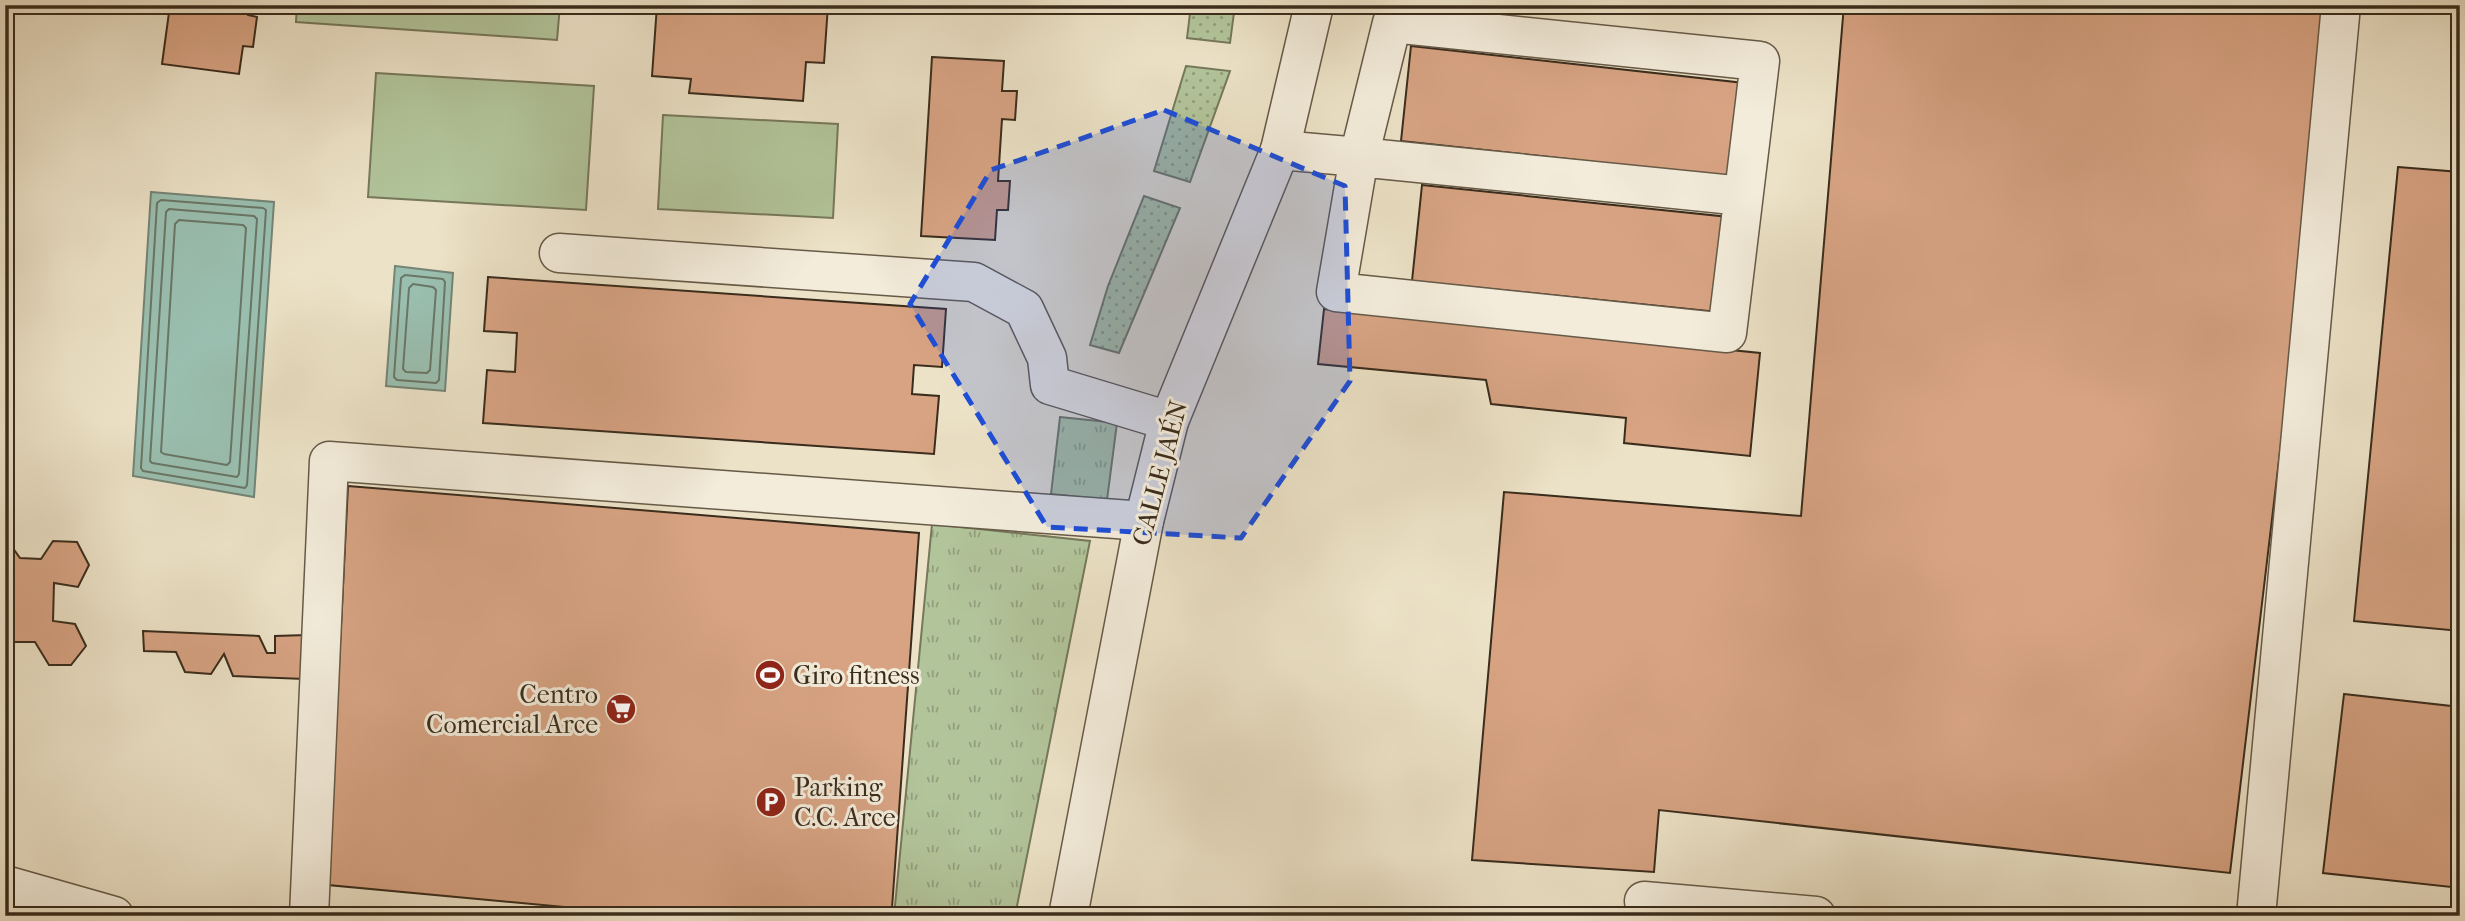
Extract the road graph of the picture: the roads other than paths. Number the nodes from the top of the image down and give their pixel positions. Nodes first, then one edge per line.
1 (1314, 5) edge
2 (2341, 5) edge
3 (1280, 150) junction
4 (1359, 157) junction
5 (1743, 196) junction
6 (559, 253) dead end
7 (1169, 421) junction
8 (1144, 521) junction
9 (5, 885) edge
10 (1644, 901) dead end
11 (77, 909) edge
12 (114, 916) edge
13 (309, 916) edge
14 (1068, 916) edge
15 (1816, 916) edge
16 (2256, 916) edge

1 - 3 street, CALLE JAÉN
2 - 16 street
3 - 4 street
3 - 7 street, CALLE JAÉN
4 - 5 street
4 - 5 street
4 - 5 street
6 - 7 street
7 - 8 street, CALLE JAÉN
8 - 13 street
8 - 14 street, CALLE JAÉN
9 - 11 street
10 - 15 street
11 - 12 street

